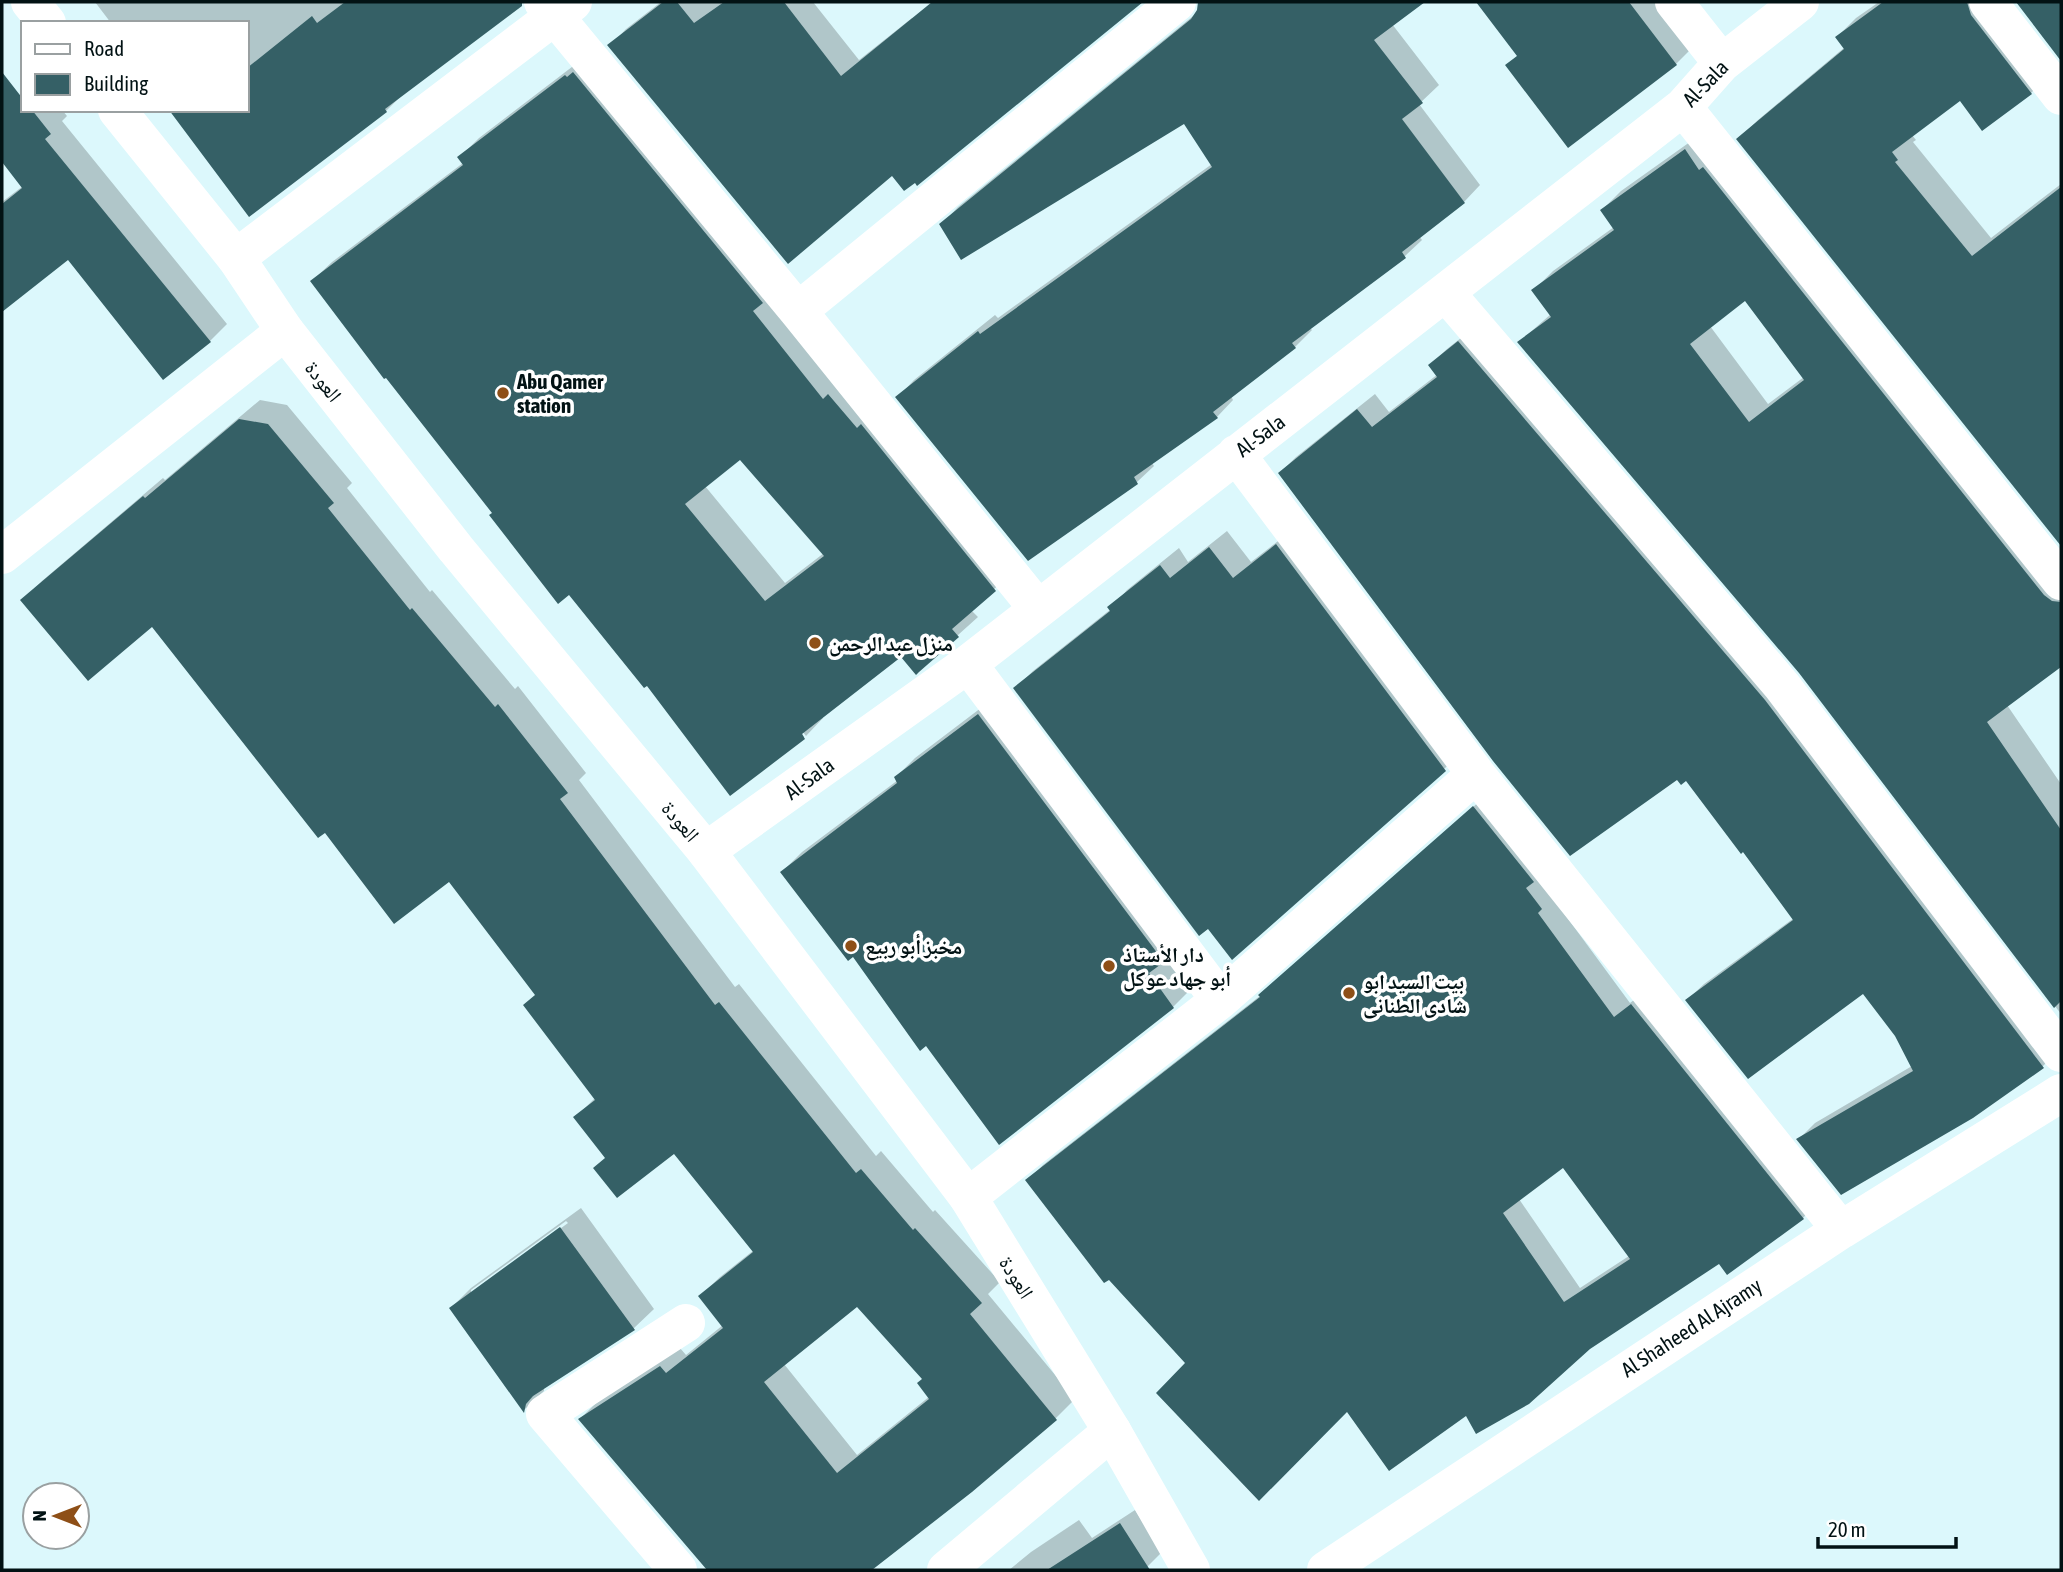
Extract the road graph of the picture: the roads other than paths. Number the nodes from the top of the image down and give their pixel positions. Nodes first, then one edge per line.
1 (30, 2) edge
2 (1177, 2) edge
3 (1674, 2) edge
4 (1800, 2) edge
5 (1988, 2) edge
6 (557, 7) edge
7 (45, 21) edge
8 (1722, 63) junction
9 (2061, 96) edge
10 (1683, 107) junction
11 (119, 112) edge
12 (236, 258) junction
13 (1446, 293) junction
14 (798, 311) junction
15 (285, 331) junction
16 (1236, 454) junction
17 (2, 555) edge
18 (2061, 581) edge
19 (1038, 608) junction
20 (968, 664) junction
21 (1475, 774) junction
22 (706, 851) junction
23 (1220, 1000) junction
24 (2061, 1053) edge
25 (2061, 1093) edge
26 (968, 1197) junction
27 (1840, 1230) junction
28 (686, 1323) dead end
29 (1112, 1431) junction
30 (678, 1570) edge
31 (946, 1570) edge
32 (1191, 1570) edge
33 (1326, 1570) edge

1 - 7 street
2 - 14 street
3 - 8 street
4 - 8 street, Al-Sala
5 - 9 street
6 - 12 street
6 - 14 street
8 - 10 street, Al-Sala
10 - 13 street, Al-Sala
10 - 18 street
11 - 12 street, العودة
12 - 15 street, العودة
13 - 16 street, Al-Sala
13 - 24 street
14 - 19 street
15 - 17 street
15 - 22 street, العودة
16 - 19 street, Al-Sala
16 - 21 street
19 - 20 street, Al-Sala
20 - 22 street, Al-Sala
20 - 23 street
21 - 23 street
21 - 27 street
22 - 26 street, العودة
23 - 26 street
25 - 27 street, Al Shaheed Al Ajramy
26 - 29 street, العودة
27 - 33 street, Al Shaheed Al Ajramy
28 - 30 street
29 - 31 street
29 - 32 street, العودة

